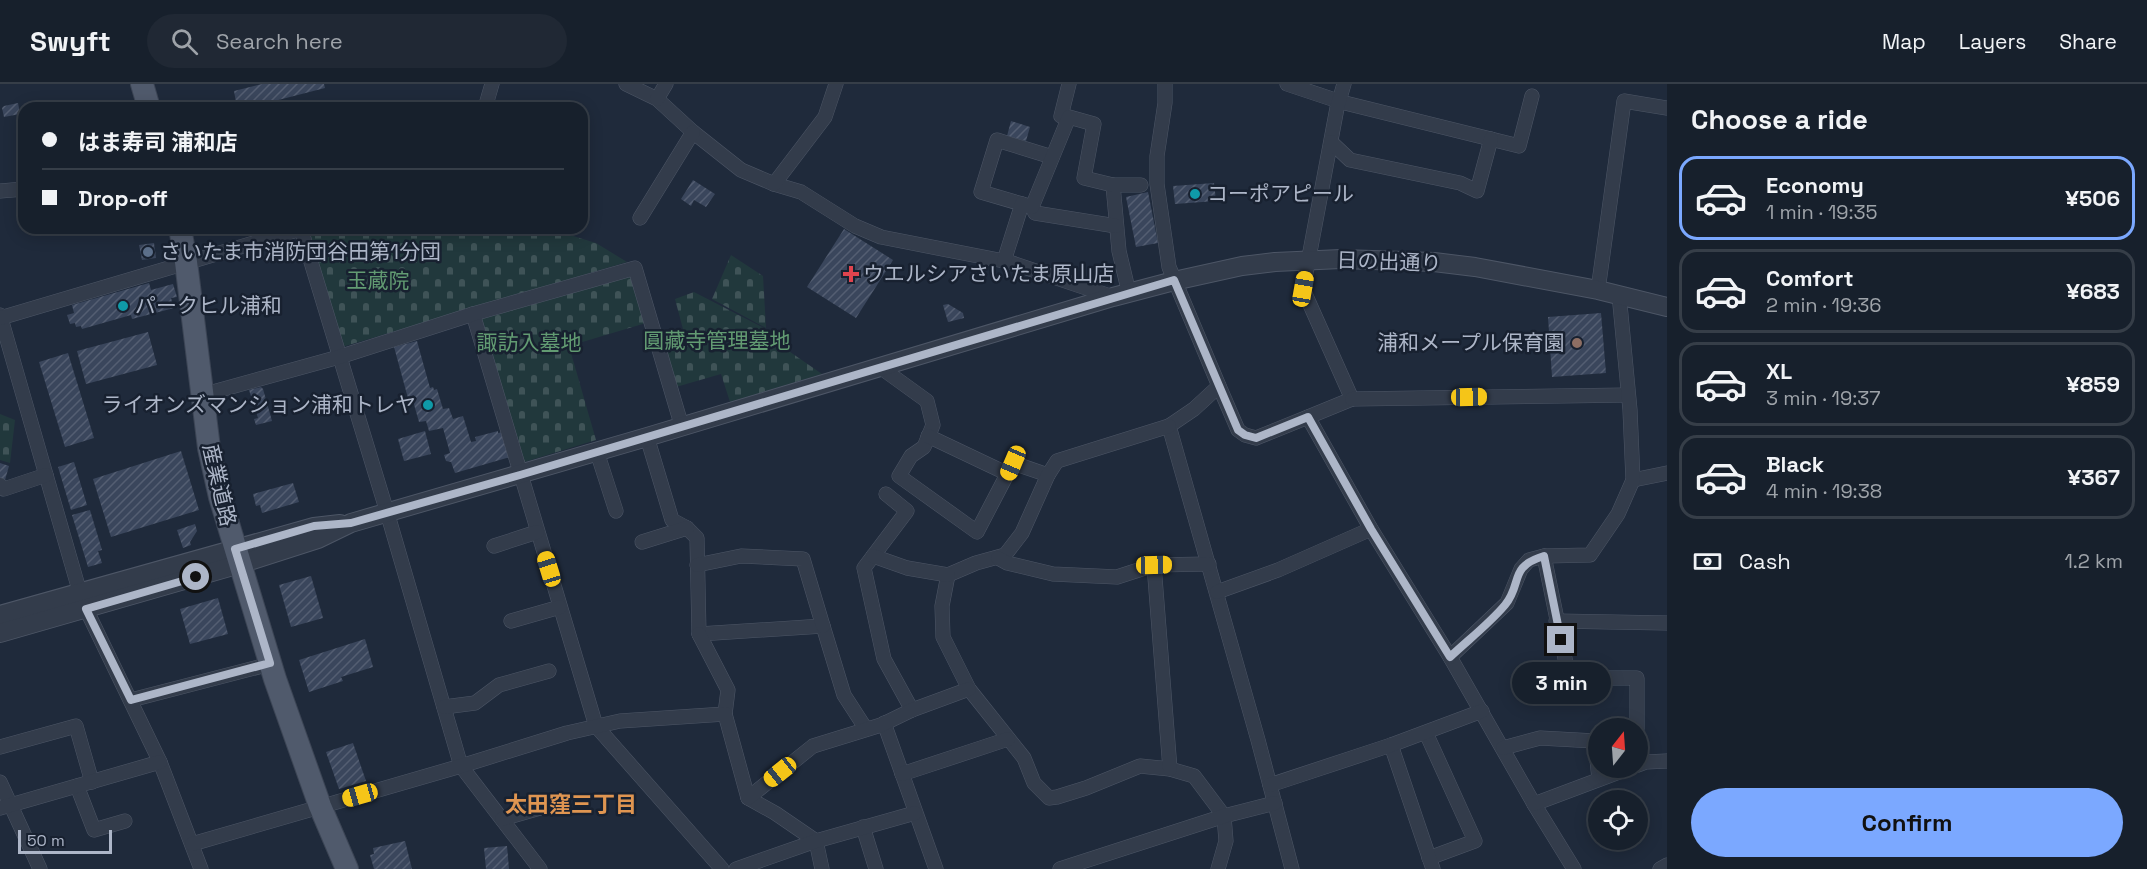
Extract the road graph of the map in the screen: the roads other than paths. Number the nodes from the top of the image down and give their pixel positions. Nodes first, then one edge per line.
1 (142, 84) edge
2 (492, 84) edge
3 (626, 84) edge
4 (666, 84) edge
5 (836, 84) edge
6 (1069, 84) edge
7 (1165, 84) edge
8 (1287, 84) edge
9 (1344, 84) edge
10 (1532, 96) dead end
11 (657, 99) junction
12 (147, 102) edge
13 (487, 102) edge
14 (1341, 102) junction
15 (1667, 108) edge
16 (1067, 119) junction
17 (693, 132) junction
18 (1491, 139) junction
19 (1331, 142) junction
20 (1052, 157) junction
21 (774, 184) junction
22 (1113, 185) junction
23 (1141, 185) dead end
24 (18, 190) edge
25 (0, 191) edge
26 (1027, 205) junction
27 (640, 218) dead end
28 (1116, 226) junction
29 (181, 234) edge
30 (282, 234) edge
31 (305, 234) edge
32 (1308, 260) junction
33 (1004, 261) junction
34 (186, 262) junction
35 (1174, 280) junction
36 (1598, 290) junction
37 (1619, 294) junction
38 (1121, 295) junction
39 (1667, 307) edge
40 (473, 314) junction
41 (0, 317) edge
42 (339, 357) junction
43 (880, 367) junction
44 (1219, 387) junction
45 (202, 395) junction
46 (1628, 395) junction
47 (1352, 399) junction
48 (1308, 417) junction
49 (682, 426) junction
50 (1169, 426) junction
51 (928, 436) junction
52 (647, 437) junction
53 (597, 452) junction
54 (1667, 473) edge
55 (1008, 474) junction
56 (46, 475) junction
57 (520, 475) junction
58 (1048, 475) junction
59 (1633, 480) junction
60 (0, 485) edge
61 (886, 494) dead end
62 (616, 511) dead end
63 (387, 512) junction
64 (687, 528) junction
65 (1371, 529) junction
66 (537, 532) junction
67 (642, 543) dead end
68 (494, 546) dead end
69 (238, 556) junction
70 (873, 556) junction
71 (1544, 556) junction
72 (998, 558) junction
73 (1209, 564) junction
74 (697, 565) junction
75 (1154, 565) junction
76 (948, 575) junction
77 (1216, 592) junction
78 (83, 601) junction
79 (560, 607) junction
80 (0, 615) edge
81 (511, 621) dead end
82 (1557, 621) junction
83 (1667, 623) edge
84 (822, 626) junction
85 (0, 633) edge
86 (699, 634) junction
87 (1450, 657) junction
88 (270, 663) junction
89 (549, 671) dead end
90 (969, 689) junction
91 (131, 700) junction
92 (444, 707) junction
93 (912, 710) junction
94 (1482, 711) junction
95 (725, 714) junction
96 (1637, 718) edge
97 (884, 723) junction
98 (596, 726) junction
99 (866, 729) junction
100 (1426, 733) junction
101 (1008, 739) junction
102 (1391, 746) junction
103 (0, 747) edge
104 (1503, 748) junction
105 (1667, 761) edge
106 (160, 762) junction
107 (1648, 762) edge
108 (461, 766) junction
109 (1170, 769) junction
110 (902, 774) junction
111 (1599, 779) joint
112 (0, 782) edge
113 (92, 782) junction
114 (1270, 785) junction
115 (77, 786) junction
116 (748, 798) junction
117 (1275, 803) junction
118 (554, 804) dead end
119 (1534, 804) junction
120 (5, 806) edge
121 (320, 806) junction
122 (915, 813) junction
123 (1224, 816) junction
124 (502, 819) junction
125 (125, 821) dead end
126 (863, 827) junction
127 (816, 841) junction
128 (192, 844) junction
129 (1431, 863) edge
130 (1667, 865) edge
131 (40, 869) edge
132 (201, 869) edge
133 (347, 869) edge
134 (540, 869) edge
135 (722, 869) edge
136 (735, 869) edge
137 (822, 869) edge
138 (876, 869) edge
139 (936, 869) edge
140 (1059, 869) edge
141 (1218, 869) edge
142 (1292, 869) edge
143 (1574, 869) edge
144 (1660, 869) edge

1 - 12 main road
2 - 13 street
3 - 11 street
4 - 11 street
5 - 21 street
6 - 16 street
7 - 35 street
8 - 14 street
9 - 14 street
10 - 18 street
11 - 17 street
14 - 18 street
14 - 19 street
15 - 36 street
16 - 20 street
16 - 22 street
17 - 21 street
17 - 27 street
18 - 19 street
19 - 32 street
20 - 26 street
20 - 26 street
21 - 33 street
22 - 23 street
22 - 28 street
24 - 25 street
26 - 28 street
26 - 33 street
28 - 38 street
29 - 34 main road, 産業道路
30 - 34 street
31 - 42 street
32 - 35 street, 日の出通り
32 - 36 street, 日の出通り
32 - 47 street
33 - 38 street
34 - 41 street
34 - 45 main road, 産業道路
35 - 38 street, 日の出通り
35 - 44 street
36 - 37 street, 日の出通り
37 - 39 street, 日の出通り
37 - 46 street
38 - 43 street, 日の出通り
40 - 42 street
40 - 49 street
40 - 57 street
41 - 56 street
42 - 45 street
42 - 63 street
43 - 49 street, 日の出通り
43 - 51 street
44 - 48 street
44 - 50 street
45 - 69 main road, 産業道路
46 - 47 street
46 - 59 street
47 - 48 street
48 - 65 street
49 - 52 street, 日の出通り
50 - 58 street
50 - 73 street
51 - 55 street
51 - 55 street
52 - 53 street, 日の出通り
52 - 64 street
53 - 57 street, 日の出通り
53 - 62 street
54 - 59 street
55 - 58 street
56 - 60 street
56 - 78 street
57 - 63 street, 日の出通り
57 - 66 street
58 - 72 street
59 - 71 street
61 - 70 street
63 - 69 street, 日の出通り
63 - 92 street
64 - 67 street
64 - 74 street
65 - 77 street
65 - 87 street
66 - 68 street
66 - 79 street
69 - 78 street, 日の出通り
69 - 88 main road, 産業道路
70 - 76 street
70 - 93 street
71 - 82 street
71 - 87 street
72 - 75 street
72 - 76 street
73 - 75 street
73 - 77 street
74 - 84 street
74 - 86 street
75 - 109 street
76 - 90 street
77 - 114 street
78 - 80 street, 日の出通り
78 - 85 street, 日の出通り
78 - 91 street
79 - 81 street
79 - 98 street
82 - 83 street
82 - 96 street
84 - 86 street
84 - 99 street
86 - 95 street
87 - 94 street
88 - 91 street
88 - 121 main road, 産業道路
89 - 92 street
90 - 93 street
90 - 101 street
91 - 106 street
92 - 108 street
93 - 97 street
94 - 100 street
94 - 104 street
95 - 98 street
95 - 116 street
97 - 99 street
97 - 110 street
98 - 108 street
98 - 135 street
99 - 116 street
100 - 102 street
100 - 129 street
101 - 109 street
101 - 110 street
102 - 114 street
102 - 129 street
103 - 113 street
104 - 111 street
104 - 119 street
105 - 107 street
106 - 113 street
106 - 128 street
108 - 121 street
108 - 124 street
109 - 123 street
110 - 122 street
111 - 119 street
112 - 120 street
113 - 115 street
114 - 117 street
115 - 120 street
115 - 125 street
116 - 127 street
117 - 123 street
117 - 142 street
118 - 124 street
119 - 143 street
120 - 131 street
121 - 128 street
121 - 133 main road, 産業道路
122 - 126 street
122 - 139 street
123 - 140 street
123 - 141 street
124 - 134 street
126 - 127 street
126 - 138 street
127 - 136 street
127 - 137 street
128 - 132 street
130 - 144 street

